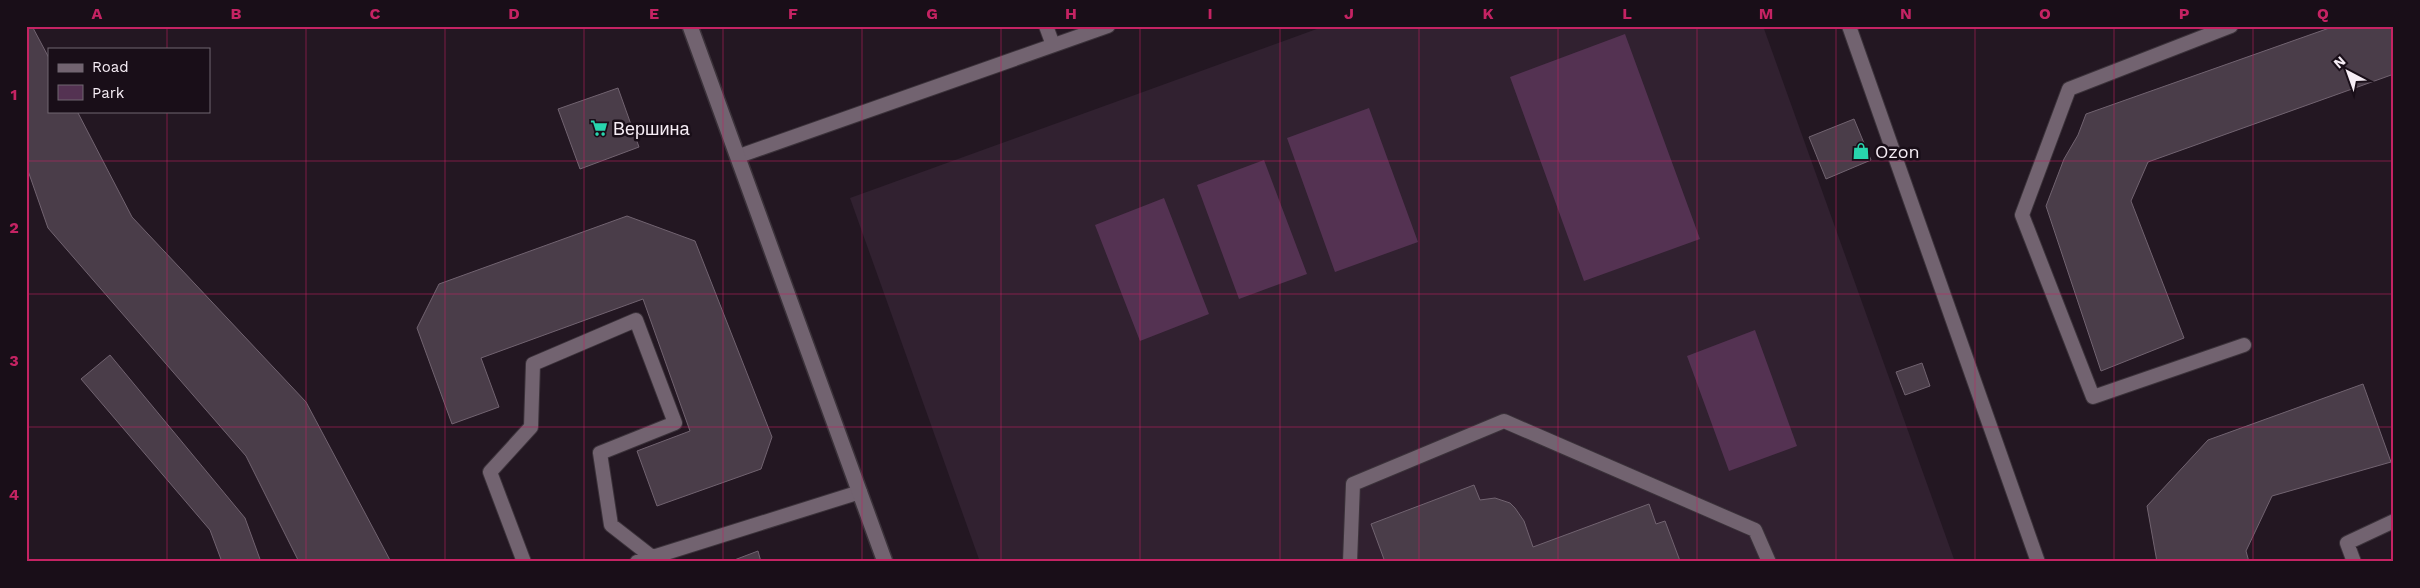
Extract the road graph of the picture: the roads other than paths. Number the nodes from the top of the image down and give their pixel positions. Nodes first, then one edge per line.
1 (690, 26) edge
2 (1046, 26) edge
3 (1108, 26) edge
4 (1849, 26) edge
5 (2232, 26) edge
6 (1053, 45) junction
7 (738, 156) junction
8 (2244, 346) dead end
9 (860, 492) junction
10 (2394, 520) edge
11 (653, 560) edge
12 (524, 562) edge
13 (637, 562) edge
14 (885, 562) edge
15 (1350, 562) edge
16 (1769, 562) edge
17 (2038, 562) edge
18 (2354, 562) edge

1 - 7 street
2 - 6 lane
3 - 6 lane
4 - 17 lane
5 - 8 lane
6 - 7 lane
7 - 9 street
9 - 11 lane
9 - 14 street
10 - 18 lane
11 - 12 lane
11 - 13 lane
15 - 16 lane

